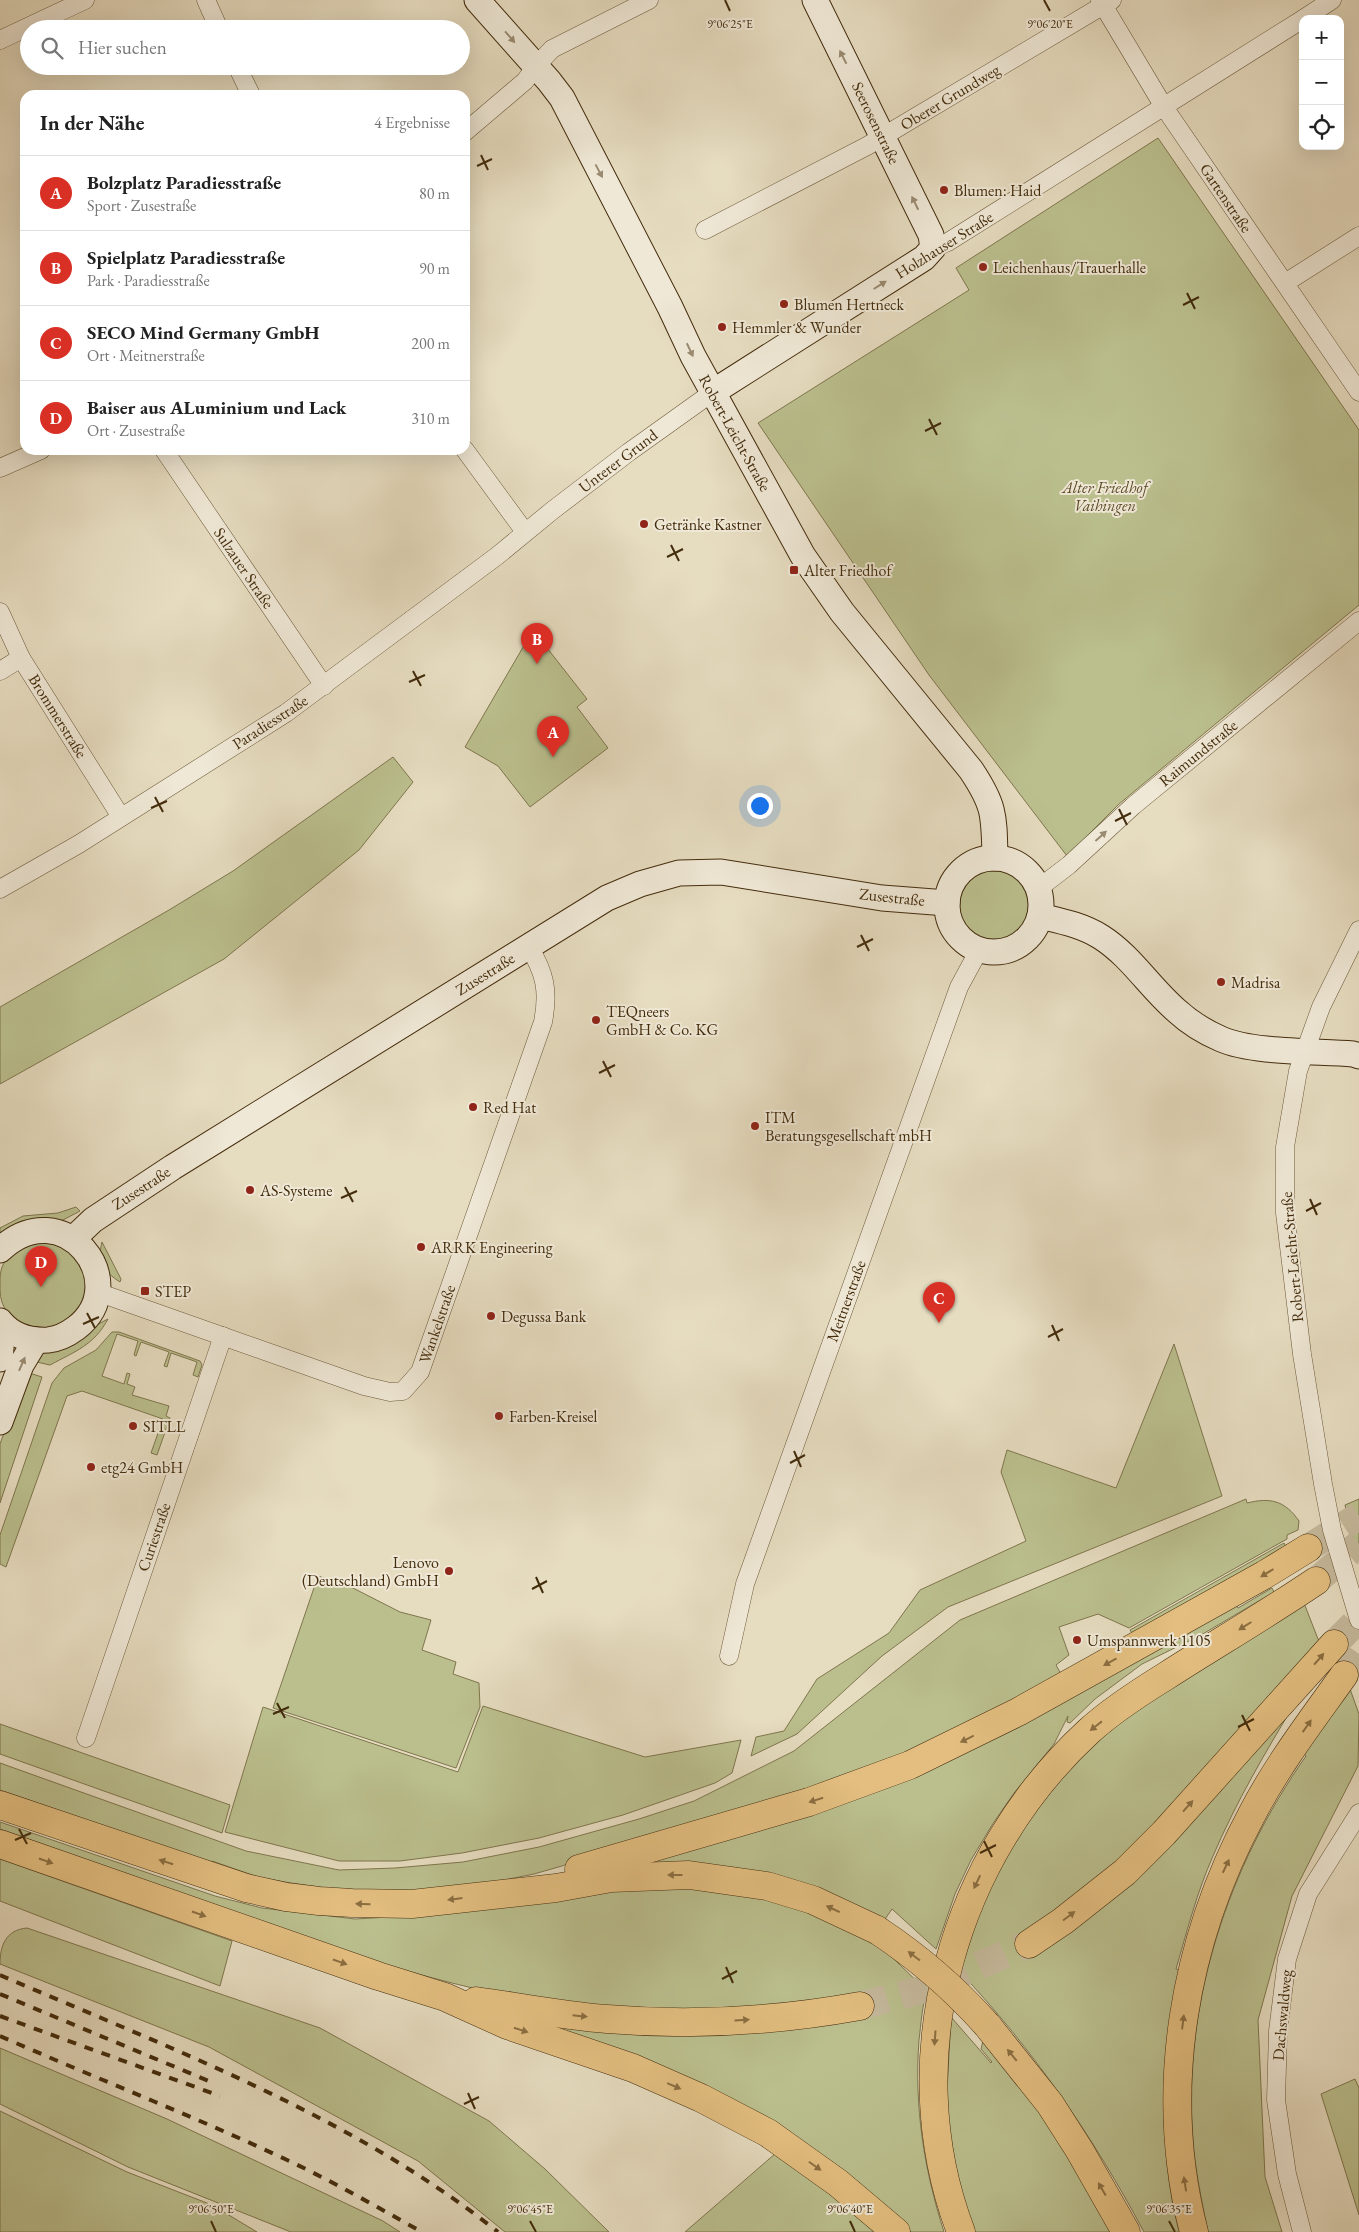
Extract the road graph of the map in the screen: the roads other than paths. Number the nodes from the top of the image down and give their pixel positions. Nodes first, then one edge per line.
1 (85, 0) edge
2 (206, 0) edge
3 (477, 0) edge
4 (649, 0) edge
5 (814, 0) edge
6 (1332, 0) edge
7 (1105, 2) edge
8 (1309, 15) edge
9 (42, 20) edge
10 (216, 20) edge
11 (1299, 22) edge
12 (20, 31) edge
13 (0, 40) edge
14 (536, 66) junction
15 (242, 75) edge
16 (249, 90) edge
17 (1164, 107) junction
18 (470, 128) edge
19 (884, 137) junction
20 (705, 230) dead end
21 (1359, 236) edge
22 (932, 248) junction
23 (1284, 283) junction
24 (713, 392) junction
25 (1359, 392) edge
26 (30, 455) edge
27 (167, 455) edge
28 (469, 455) edge
29 (0, 468) edge
30 (525, 532) junction
31 (0, 612) edge
32 (1359, 621) edge
33 (21, 658) junction
34 (0, 671) edge
35 (324, 686) junction
36 (121, 817) junction
37 (995, 858) junction
38 (1039, 888) junction
39 (0, 889) edge
40 (947, 904) junction
41 (1040, 916) junction
42 (1359, 930) edge
43 (529, 947) junction
44 (978, 950) junction
45 (1306, 1050) junction
46 (1359, 1056) edge
47 (73, 1239) junction
48 (0, 1250) edge
49 (97, 1292) junction
50 (2, 1323) edge
51 (223, 1336) junction
52 (36, 1340) junction
53 (0, 1359) edge
54 (0, 1422) edge
55 (1308, 1548) tunnel mouth
56 (1354, 1578) edge
57 (1316, 1581) tunnel mouth
58 (1359, 1620) edge
59 (1334, 1644) tunnel mouth
60 (729, 1656) dead end
61 (1344, 1675) tunnel mouth
62 (86, 1738) dead end
63 (0, 1805) edge
64 (1359, 1814) edge
65 (0, 1844) edge
66 (497, 1893) junction
67 (1029, 1944) tunnel mouth
68 (445, 1997) junction
69 (860, 2006) tunnel mouth
70 (896, 2232) edge
71 (961, 2232) edge
72 (1126, 2232) edge
73 (1194, 2232) edge
74 (1302, 2232) edge

1 - 9 street
2 - 10 street
3 -> 14 street, Robert-Leicht-Straße
4 - 14 street
19 -> 5 street, Seerosenstraße
6 - 8 street, Holzhauser Straße
7 - 17 street, Gartenstraße
7 - 19 street, Oberer Grundweg
11 - 17 street, Holzhauser Straße
12 - 13 street
14 - 18 street
14 -> 24 street, Robert-Leicht-Straße
15 - 16 street
17 - 22 street, Holzhauser Straße
17 - 23 street, Gartenstraße
19 - 20 street, Oberer Grundweg
22 -> 19 street, Seerosenstraße
21 - 23 street
24 -> 22 street, Holzhauser Straße
23 - 25 street, Gartenstraße
24 - 30 street, Unterer Grund
24 - 37 street, Robert-Leicht-Straße
26 - 29 street
27 - 35 street, Sulzauer Straße
28 - 30 street
30 - 35 street, Paradiesstraße
31 - 33 street, Brommerstraße
38 -> 32 street, Raimundstraße
33 - 34 street
33 - 36 street, Brommerstraße
35 - 36 street, Paradiesstraße
36 - 39 street, Paradiesstraße
37 - 38 street
37 - 40 street
38 - 41 street
40 - 43 street, Zusestraße
40 - 44 street
41 - 44 street
41 - 45 street
42 - 45 street, Robert-Leicht-Straße
43 - 47 street, Zusestraße
43 - 51 street, Wankelstraße
44 - 60 street, Meitnerstraße
45 - 46 street
45 - 56 street, Robert-Leicht-Straße
47 - 48 street
47 - 49 street
49 - 51 street, Wankelstraße
49 - 52 street
50 - 52 street
50 - 53 street
51 - 62 street, Curiestraße
54 -> 52 street
55 -> 66 highway
56 - 58 street, Robert-Leicht-Straße
57 -> 71 highway
67 -> 59 highway
73 -> 61 highway
66 -> 63 highway
64 - 74 street, Dachswaldweg
65 -> 68 highway
72 -> 66 highway, bridge
68 -> 69 highway
68 -> 70 highway

